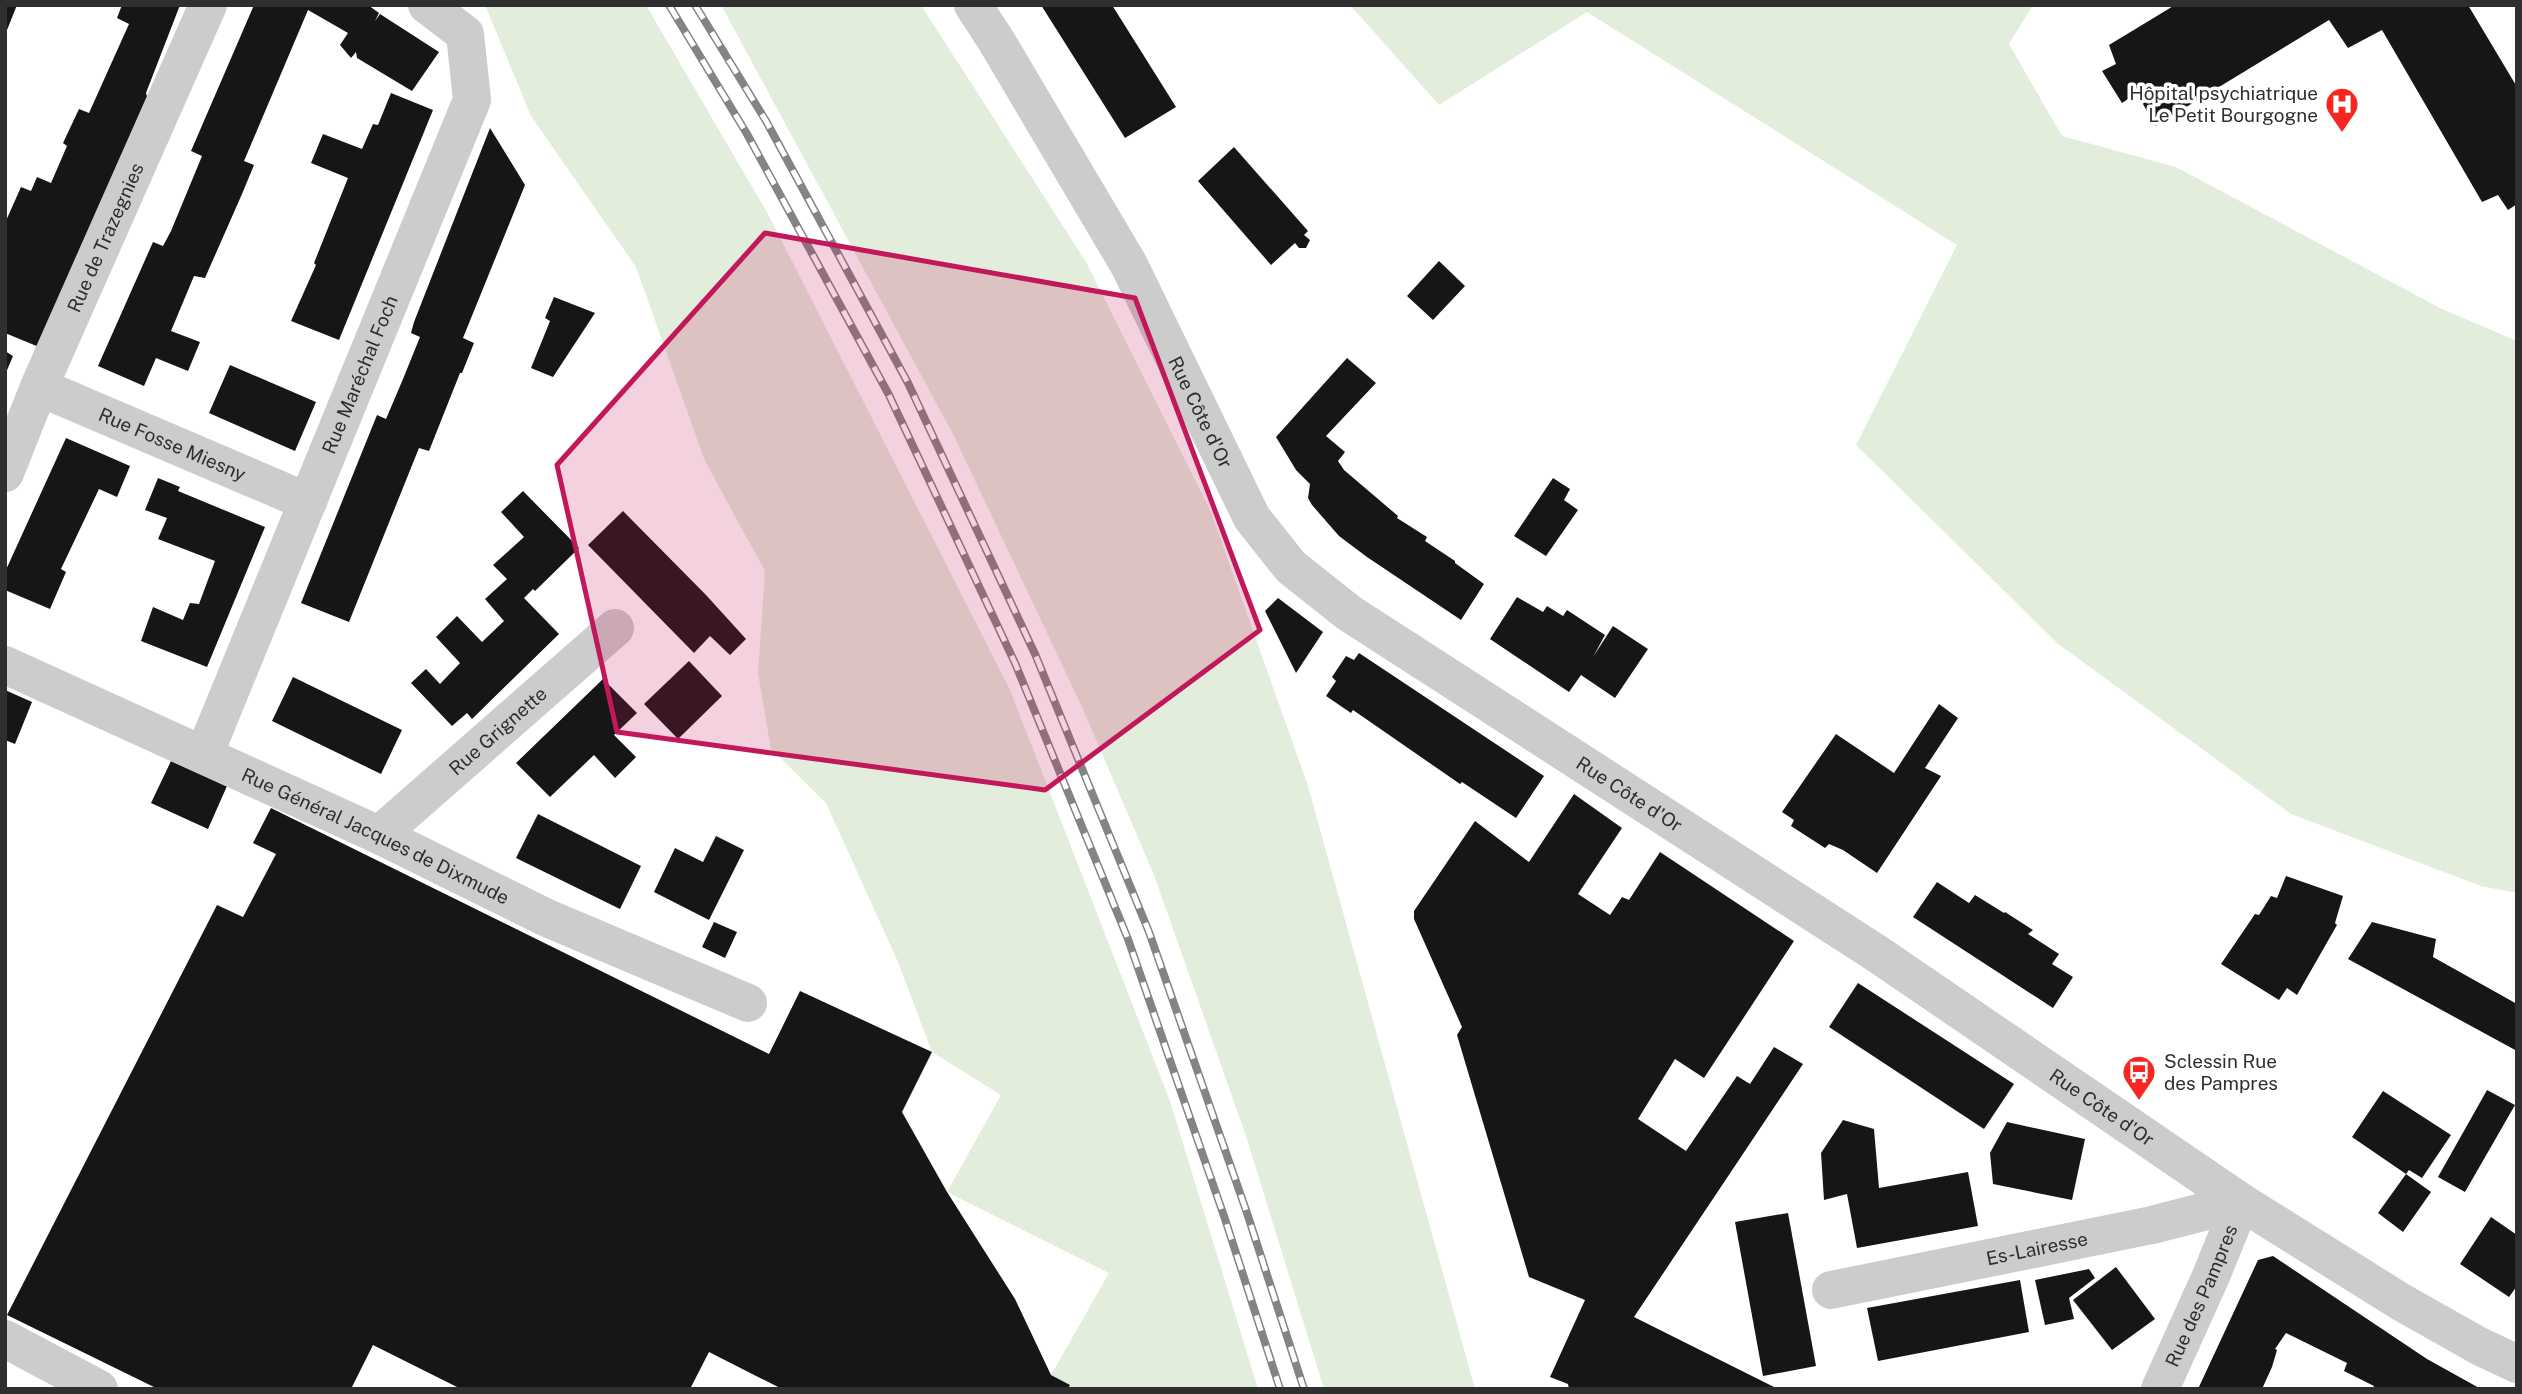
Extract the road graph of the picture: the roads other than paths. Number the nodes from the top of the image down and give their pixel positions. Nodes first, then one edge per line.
1 (208, 5) edge
2 (427, 5) edge
3 (973, 5) edge
4 (39, 387) junction
5 (5, 473) edge
6 (308, 502) junction
7 (615, 628) dead end
8 (5, 665) edge
9 (204, 755) junction
10 (379, 835) junction
11 (748, 1003) dead end
12 (2241, 1202) junction
13 (1831, 1290) dead end
14 (5, 1339) edge
15 (2517, 1364) edge
16 (99, 1389) edge
17 (2160, 1389) edge

1 - 4 street, Rue de Trazegnies
2 - 6 street, Rue Maréchal Foch
3 - 12 street, Rue Côte d'Or
4 - 5 street, Rue de Trazegnies
4 - 6 street, Rue Fosse Miesny
6 - 9 street, Rue Maréchal Foch
7 - 10 street, Rue Grignette
8 - 9 street, Rue Général Jacques de Dixmude
9 - 10 street, Rue Général Jacques de Dixmude
10 - 11 street, Rue Général Jacques de Dixmude
12 - 13 street, Es-Lairesse
12 - 15 street, Rue Côte d'Or
12 - 17 street, Rue des Pampres
14 - 16 street

